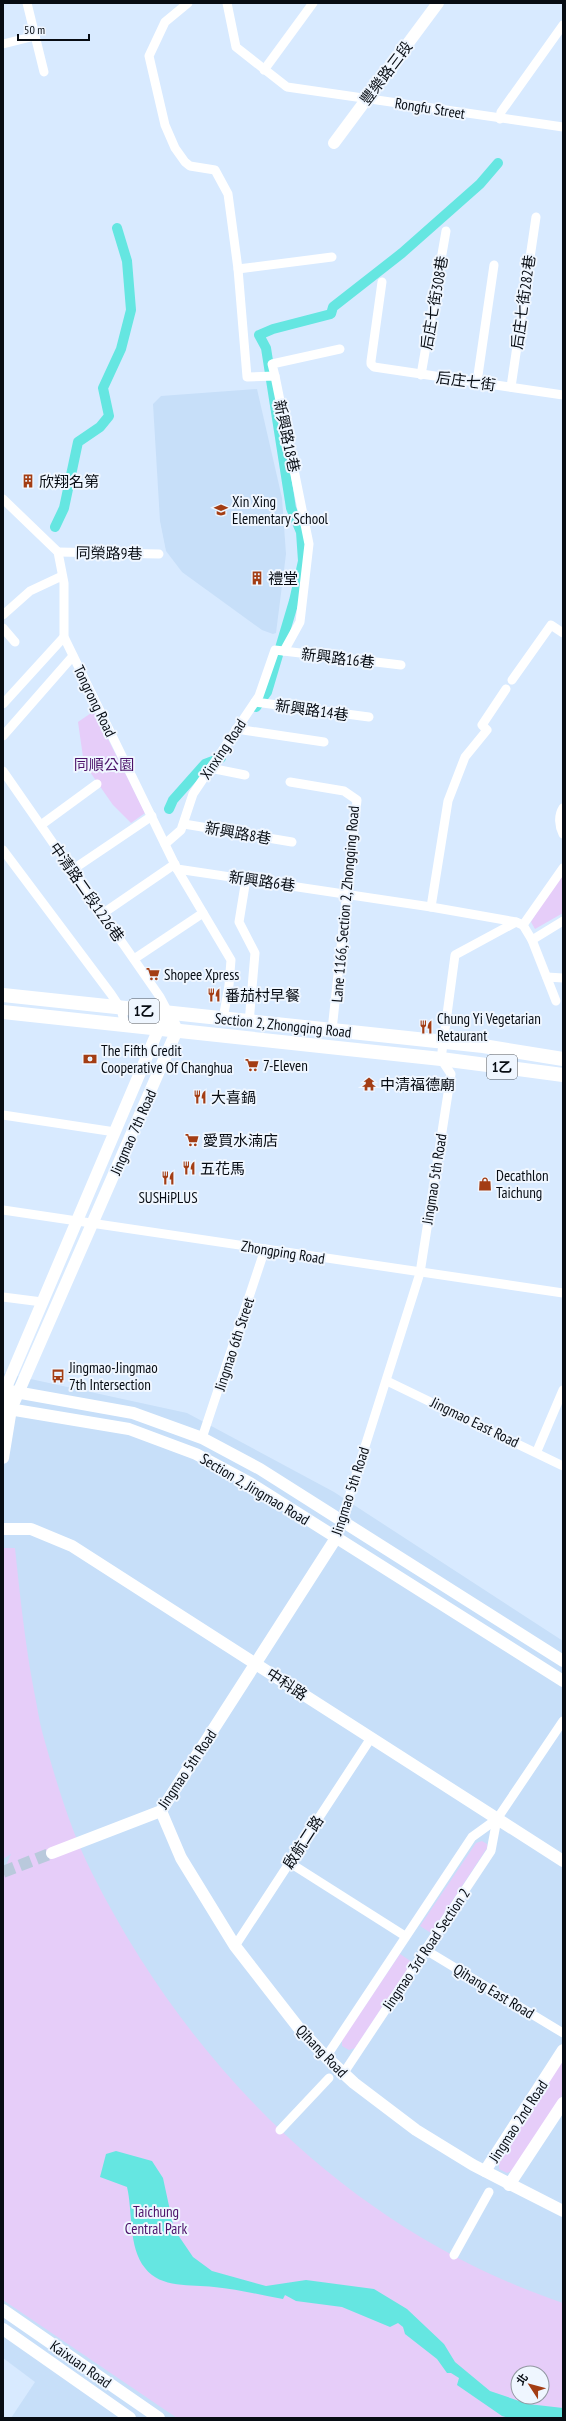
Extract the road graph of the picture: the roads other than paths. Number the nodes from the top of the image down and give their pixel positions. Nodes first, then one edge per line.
1 (27, 3) edge
2 (188, 3) edge
3 (227, 3) edge
4 (314, 3) edge
5 (438, 3) edge
6 (563, 25) edge
7 (35, 36) junction
8 (3, 44) edge
9 (264, 70) junction
10 (44, 72) dead end
11 (367, 99) junction
12 (500, 119) junction
13 (563, 127) edge
14 (334, 142) dead end
15 (536, 216) dead end
16 (446, 231) dead end
17 (332, 256) dead end
18 (494, 265) dead end
19 (238, 269) junction
20 (382, 282) dead end
21 (340, 349) dead end
22 (421, 375) junction
23 (275, 376) junction
24 (477, 382) junction
25 (511, 387) junction
26 (563, 395) edge
27 (3, 499) edge
28 (58, 552) junction
29 (159, 554) dead end
30 (62, 576) junction
31 (3, 615) edge
32 (3, 628) edge
33 (563, 633) edge
34 (64, 637) junction
35 (15, 642) dead end
36 (280, 651) junction
37 (73, 656) junction
38 (402, 665) dead end
39 (512, 680) dead end
40 (506, 689) dead end
41 (255, 702) junction
42 (3, 704) edge
43 (369, 718) dead end
44 (236, 729) junction
45 (3, 736) edge
46 (324, 742) dead end
47 (210, 768) junction
48 (3, 771) edge
49 (245, 774) dead end
50 (290, 782) dead end
51 (96, 784) dead end
52 (563, 808) edge
53 (152, 816) junction
54 (184, 824) junction
55 (41, 825) junction
56 (563, 834) edge
57 (292, 842) dead end
58 (165, 844) junction
59 (3, 850) edge
60 (176, 866) junction
61 (563, 868) edge
62 (72, 870) junction
63 (246, 879) junction
64 (347, 894) junction
65 (431, 907) junction
66 (203, 913) junction
67 (102, 914) junction
68 (563, 921) edge
69 (520, 924) junction
70 (532, 940) junction
71 (134, 959) junction
72 (547, 977) junction
73 (563, 978) edge
74 (3, 995) edge
75 (556, 1001) dead end
76 (121, 1009) junction
77 (3, 1012) edge
78 (169, 1014) junction
79 (223, 1019) junction
80 (249, 1022) junction
81 (126, 1025) junction
82 (159, 1028) junction
83 (177, 1030) junction
84 (332, 1030) junction
85 (444, 1042) junction
86 (441, 1059) junction
87 (563, 1059) edge
88 (563, 1075) edge
89 (3, 1115) edge
90 (115, 1132) junction
91 (3, 1210) edge
92 (77, 1221) junction
93 (92, 1223) junction
94 (265, 1249) junction
95 (420, 1273) junction
96 (563, 1293) edge
97 (3, 1297) edge
98 (42, 1302) junction
99 (387, 1381) junction
100 (4, 1390) edge
101 (563, 1390) edge
102 (18, 1392) junction
103 (7, 1409) edge
104 (202, 1438) junction
105 (537, 1451) junction
106 (3, 1458) edge
107 (563, 1466) edge
108 (341, 1521) junction
109 (3, 1529) edge
110 (336, 1538) junction
111 (563, 1661) edge
112 (255, 1664) junction
113 (563, 1681) edge
114 (563, 1721) edge
115 (371, 1738) junction
116 (161, 1811) junction
117 (497, 1819) junction
118 (52, 1853) tunnel mouth
119 (563, 1862) edge
120 (290, 1863) junction
121 (406, 1936) junction
122 (235, 1946) junction
123 (424, 1949) junction
124 (563, 2033) edge
125 (563, 2050) edge
126 (326, 2057) junction
127 (343, 2074) junction
128 (329, 2078) dead end
129 (563, 2103) edge
130 (280, 2130) dead end
131 (485, 2171) junction
132 (510, 2185) junction
133 (489, 2192) dead end
134 (563, 2210) edge
135 (454, 2255) dead end
136 (3, 2310) edge
137 (3, 2329) edge
138 (130, 2418) edge
139 (159, 2418) edge

1 - 7 street
2 - 19 street
3 - 9 street, Rongfu Street
4 - 9 street
5 - 11 street, 豐樂路三段
6 - 12 street
7 - 8 street
7 - 10 street
9 - 11 street, Rongfu Street
11 - 12 street, Rongfu Street
11 - 14 street, 豐樂路三段
12 - 13 street, Rongfu Street
15 - 25 street, 后庄七街282巷
16 - 22 street, 后庄七街308巷
17 - 19 street
18 - 24 street
19 - 23 street
20 - 22 street, 后庄七街
21 - 23 street
22 - 24 street, 后庄七街
23 - 36 street, 新興路18巷
24 - 25 street, 后庄七街
25 - 26 street, 后庄七街
27 - 28 street
28 - 29 street, 同榮路9巷
28 - 30 street, Tongrong Road
30 - 31 street
30 - 34 street, Tongrong Road
32 - 35 street
33 - 39 street
34 - 37 street, Tongrong Road
34 - 42 street
36 - 38 street, 新興路16巷
36 - 41 street, Xinxing Road
37 - 45 street
37 - 53 street, Tongrong Road
40 - 65 street
41 - 43 street, 新興路14巷
41 - 44 street, Xinxing Road
44 - 46 street
44 - 47 street, Xinxing Road
47 - 49 street
47 - 54 street, Xinxing Road
48 - 55 street, 中清路二段1226巷
50 - 64 street, Lane 1166, Section 2, Zhongqing Road
51 - 55 street
52 - 56 street
53 - 58 street, Tongrong Road
53 - 62 street
54 - 57 street, 新興路8巷
54 - 58 street, Xinxing Road
55 - 62 street, 中清路二段1226巷
58 - 60 street, Tongrong Road
59 - 76 street
60 - 63 street, 新興路6巷
60 - 66 street, Tongrong Road
60 - 67 street
61 - 69 street
62 - 67 street, 中清路二段1226巷
63 - 64 street, 新興路6巷
63 - 80 street
64 - 65 street, 新興路6巷
64 - 84 street, Lane 1166, Section 2, Zhongqing Road
65 - 69 street, 新興路6巷
66 - 71 street
66 - 79 street, Tongrong Road
67 - 71 street, 中清路二段1226巷
68 - 70 street
69 - 70 street
69 - 85 street
70 - 72 street
71 - 78 street, 中清路二段1226巷
72 - 73 street
72 - 75 street
74 - 76 main road, Section 2, Zhongqing Road / 1乙
76 - 78 main road, Section 2, Zhongqing Road / 1乙
76 - 81 street
77 - 81 main road, Section 2, Zhongqing Road / 1乙
78 - 79 main road, Section 2, Zhongqing Road / 1乙
78 - 82 street, Jingmao 7th Road
78 - 83 street
79 - 80 main road, Section 2, Zhongqing Road / 1乙
80 - 84 main road, Section 2, Zhongqing Road / 1乙
81 - 82 main road, Section 2, Zhongqing Road / 1乙
82 - 83 main road, Section 2, Zhongqing Road / 1乙
82 - 90 street, Jingmao 7th Road
83 - 86 main road, Section 2, Zhongqing Road / 1乙
83 - 93 street, Jingmao 7th Road
84 - 85 main road, Section 2, Zhongqing Road / 1乙
85 - 86 street
85 - 87 main road, Section 2, Zhongqing Road / 1乙
86 - 88 main road, Section 2, Zhongqing Road / 1乙
86 - 95 street, Jingmao 5th Road
89 - 90 street
90 - 92 street, Jingmao 7th Road
91 - 92 street, Zhongping Road
92 - 93 street, Zhongping Road
92 - 98 street, Jingmao 7th Road
93 - 94 street, Zhongping Road
93 - 102 street, Jingmao 7th Road
94 - 95 street, Zhongping Road
94 - 104 street, Jingmao 6th Street
95 - 96 street, Zhongping Road
95 - 99 street, Jingmao 5th Road
97 - 98 street
98 - 100 street, Jingmao 7th Road
99 - 105 street, Jingmao East Road
99 - 108 street, Jingmao 5th Road
100 - 102 street, Section 2, Jingmao Road
100 - 103 street
101 - 105 street
102 - 103 street, Jingmao 7th Road
102 - 104 street, Section 2, Jingmao Road
103 - 106 street, Jingmao 7th Road
103 - 110 street, Section 2, Jingmao Road
104 - 108 street, Section 2, Jingmao Road
105 - 107 street, Jingmao East Road
108 - 110 street, Jingmao 5th Road
108 - 111 street, Section 2, Jingmao Road
109 - 112 street, 中科路
110 - 112 street, Jingmao 5th Road
110 - 113 street, Section 2, Jingmao Road
112 - 115 street, 中科路
112 - 116 street, Jingmao 5th Road
114 - 117 street, Jingmao 3rd Road Section 2
115 - 117 street, 中科路
115 - 120 street, 啟航二路
116 - 118 street, Jingmao 5th Road
116 - 122 street, Qihang Road
117 - 119 street, 中科路
117 - 121 street, Jingmao 3rd Road Section 2
117 - 123 street, Jingmao 3rd Road Section 2
120 - 121 street
120 - 122 street, 啟航二路
121 - 126 street, Jingmao 3rd Road Section 2
122 - 126 street, Qihang Road
123 - 124 street, Qihang East Road
123 - 127 street, Jingmao 3rd Road Section 2
125 - 131 street, Jingmao 2nd Road
126 - 127 street, Qihang Road
127 - 131 street, Qihang Road
128 - 130 street
129 - 132 street, Jingmao 2nd Road
131 - 132 street, Qihang Road
132 - 134 street, Qihang Road
133 - 135 street
136 - 139 street, Kaixuan Road
137 - 138 street, Kaixuan Road

